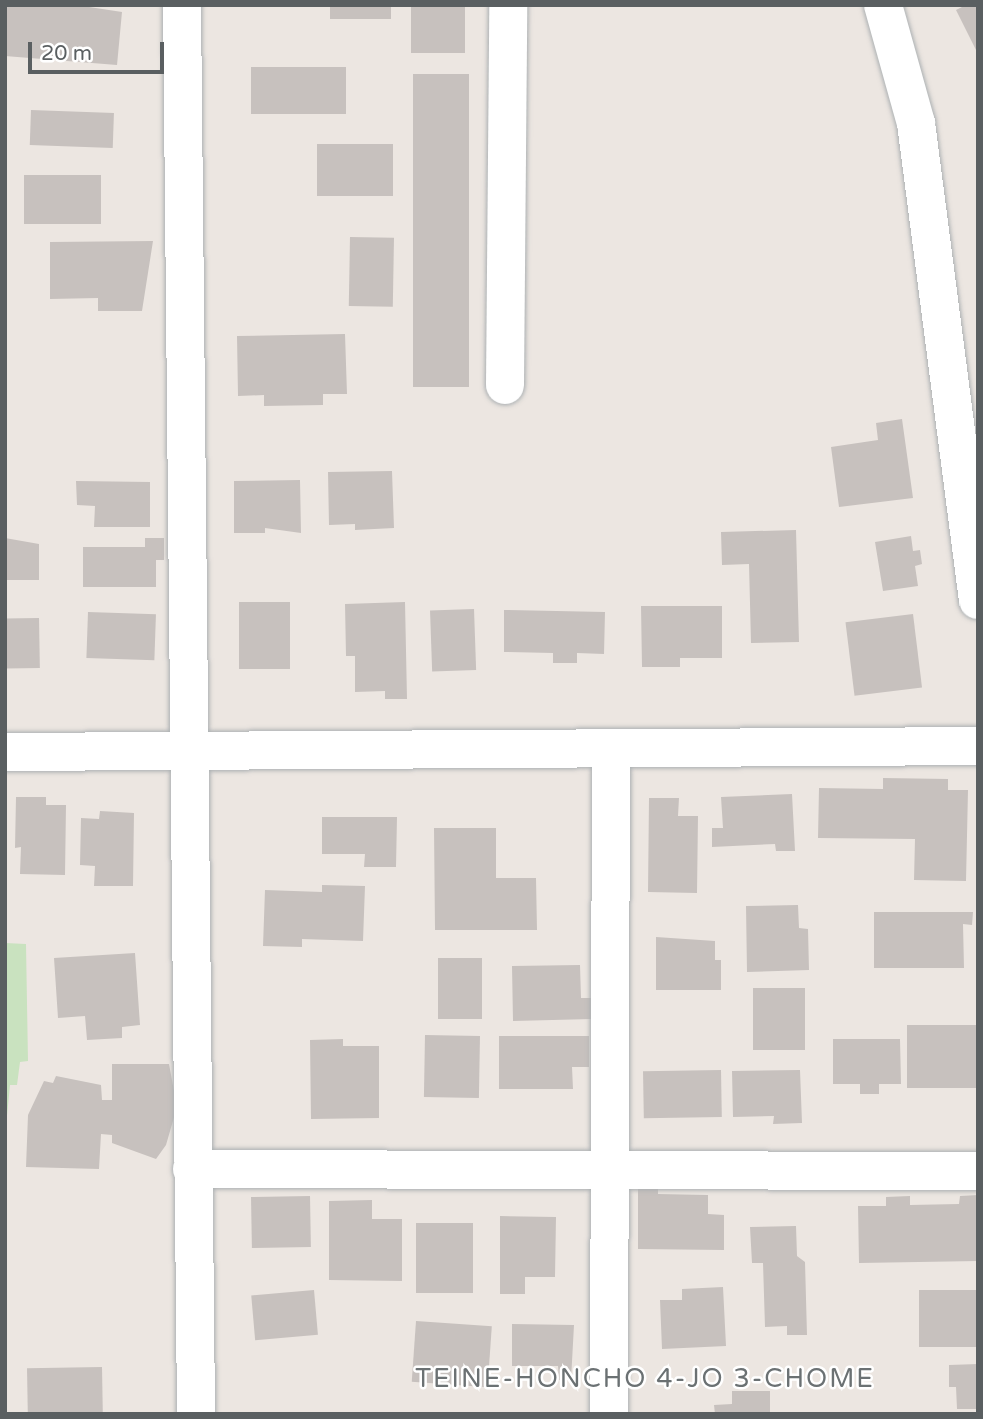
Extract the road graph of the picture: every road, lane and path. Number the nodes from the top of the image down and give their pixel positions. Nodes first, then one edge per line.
1 (182, 5) edge
2 (508, 5) edge
3 (883, 5) edge
4 (505, 385) dead end
5 (966, 398) edge
6 (978, 600) edge
7 (978, 747) edge
8 (611, 749) junction
9 (190, 751) junction
10 (5, 752) edge
11 (192, 1169) junction
12 (612, 1171) junction
13 (978, 1171) edge
14 (196, 1414) edge
15 (609, 1414) edge

1 - 9 street
2 - 4 street
3 - 5 street
5 - 6 street
7 - 8 street
8 - 9 street
8 - 12 street
9 - 10 street
9 - 11 street
11 - 12 street
11 - 14 street
12 - 13 street
12 - 15 street

